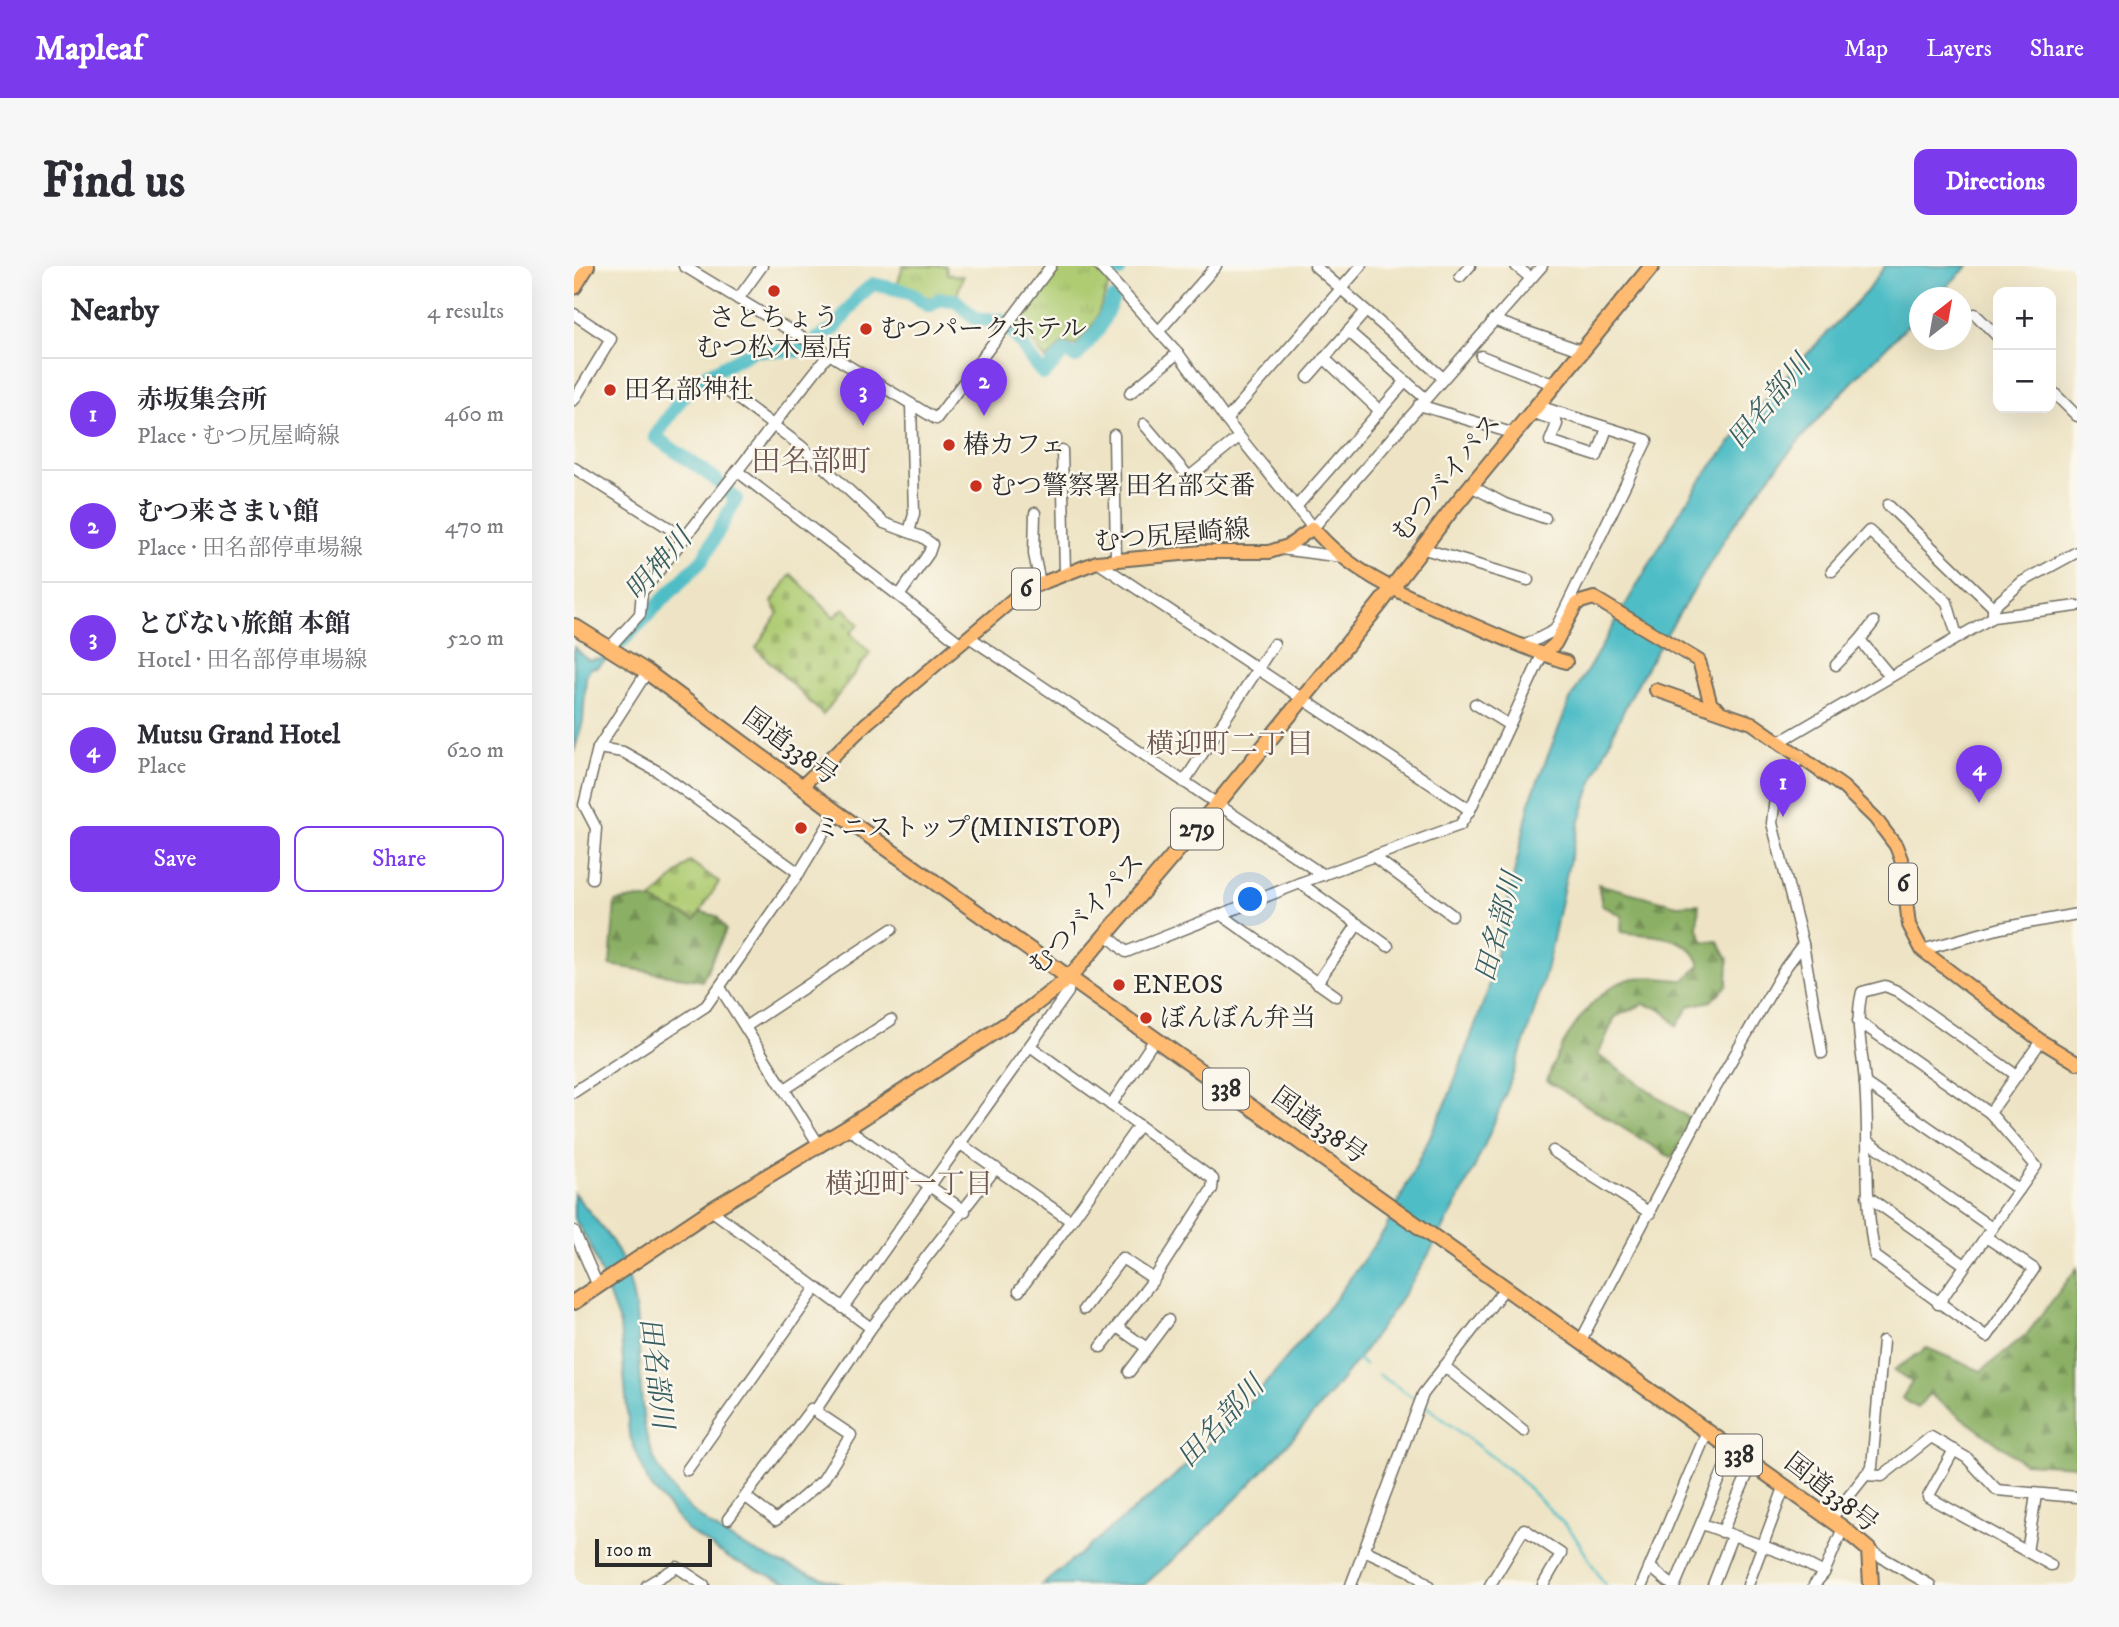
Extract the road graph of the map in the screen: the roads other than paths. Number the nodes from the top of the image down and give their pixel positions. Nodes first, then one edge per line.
1 (587, 266) edge
2 (684, 266) edge
3 (762, 266) edge
4 (1051, 266) edge
5 (1099, 266) edge
6 (1216, 266) edge
7 (1315, 266) edge
8 (1361, 266) edge
9 (1470, 266) edge
10 (1516, 266) edge
11 (1542, 266) edge
12 (1652, 266) edge
13 (1460, 277) dead end
14 (1531, 278) junction
15 (574, 287) edge
16 (1341, 289) junction
17 (738, 299) junction
18 (1366, 311) junction
19 (574, 314) edge
20 (1975, 314) dead end
21 (1493, 320) junction
22 (1158, 331) junction
23 (1348, 331) junction
24 (1993, 332) edge
25 (1583, 351) junction
26 (1178, 353) junction
27 (829, 354) junction
28 (1481, 356) dead end
29 (1324, 358) junction
30 (1308, 377) dead end
31 (1443, 378) junction
32 (1406, 381) junction
33 (709, 382) dead end
34 (1555, 385) junction
35 (1130, 393) dead end
36 (2056, 395) edge
37 (574, 400) edge
38 (1422, 401) junction
39 (911, 404) junction
40 (1535, 409) junction
41 (1380, 411) junction
42 (2077, 416) edge
43 (1226, 420) junction
44 (1144, 424) dead end
45 (775, 426) junction
46 (1607, 428) junction
47 (1515, 434) junction
48 (1114, 435) dead end
49 (1239, 437) junction
50 (1062, 450) dead end
51 (574, 467) edge
52 (737, 471) junction
53 (1471, 486) junction
54 (1888, 505) dead end
55 (1296, 507) junction
56 (1035, 513) dead end
57 (1545, 518) dead end
58 (1313, 528) junction
59 (909, 532) junction
60 (685, 538) junction
61 (1421, 548) junction
62 (1280, 549) junction
63 (2077, 552) edge
64 (1342, 558) junction
65 (1116, 559) junction
66 (1097, 562) junction
67 (1832, 571) dead end
68 (1065, 572) junction
69 (1528, 580) dead end
70 (1040, 583) junction
71 (1390, 588) junction
72 (899, 596) junction
73 (2077, 606) edge
74 (1993, 612) junction
75 (1874, 622) dead end
76 (574, 626) edge
77 (1957, 636) junction
78 (964, 640) junction
79 (1860, 640) junction
80 (1273, 644) dead end
81 (1522, 647) junction
82 (613, 649) junction
83 (1542, 655) junction
84 (1566, 662) dead end
85 (1836, 665) dead end
86 (1259, 668) junction
87 (647, 671) junction
88 (1889, 676) junction
89 (1656, 690) dead end
90 (1303, 696) junction
91 (1475, 704) dead end
92 (1721, 712) junction
93 (1509, 725) junction
94 (1781, 741) junction
95 (598, 748) junction
96 (1801, 755) junction
97 (1184, 782) junction
98 (801, 786) junction
99 (1217, 804) junction
100 (1470, 810) junction
101 (836, 811) junction
102 (1373, 856) junction
103 (799, 873) junction
104 (1324, 875) junction
105 (592, 878) dead end
106 (1300, 883) junction
107 (2077, 914) edge
108 (1452, 915) dead end
109 (1223, 916) junction
110 (1358, 924) junction
111 (892, 929) dead end
112 (1107, 935) junction
113 (1803, 944) junction
114 (1388, 946) dead end
115 (1922, 950) junction
116 (1069, 978) junction
117 (1317, 983) junction
118 (721, 989) junction
119 (1336, 996) dead end
120 (891, 1020) dead end
121 (1858, 1021) junction
122 (745, 1027) junction
123 (1155, 1039) junction
124 (2041, 1041) junction
125 (1030, 1046) junction
126 (1822, 1053) dead end
127 (2077, 1063) edge
128 (2016, 1075) junction
129 (1865, 1083) junction
130 (785, 1089) junction
131 (574, 1092) edge
132 (1111, 1105) junction
133 (1990, 1113) junction
134 (1139, 1125) junction
135 (847, 1128) junction
136 (1868, 1141) junction
137 (958, 1143) junction
138 (819, 1145) junction
139 (1553, 1151) dead end
140 (996, 1168) junction
141 (928, 1185) junction
142 (2020, 1190) junction
143 (1867, 1196) junction
144 (711, 1210) junction
145 (965, 1211) junction
146 (1650, 1213) junction
147 (1071, 1221) junction
148 (574, 1231) edge
149 (1989, 1232) junction
150 (1965, 1265) junction
151 (1154, 1279) junction
152 (600, 1284) junction
153 (816, 1288) junction
154 (1505, 1288) junction
155 (1019, 1291) dead end
156 (574, 1302) edge
157 (1938, 1304) junction
158 (843, 1308) junction
159 (1084, 1309) dead end
160 (1168, 1320) dead end
161 (1116, 1326) junction
162 (871, 1328) junction
163 (1883, 1341) dead end
164 (1580, 1342) junction
165 (1101, 1347) dead end
166 (1147, 1349) junction
167 (1444, 1366) junction
168 (1129, 1372) dead end
169 (815, 1411) junction
170 (1524, 1431) dead end
171 (1707, 1432) junction
172 (1732, 1450) junction
173 (1954, 1450) junction
174 (1752, 1464) junction
175 (687, 1470) dead end
176 (1865, 1475) junction
177 (1784, 1488) junction
178 (2036, 1495) junction
179 (746, 1497) junction
180 (2077, 1497) edge
181 (728, 1519) dead end
182 (1702, 1524) junction
183 (1837, 1524) junction
184 (1727, 1534) junction
185 (1762, 1548) junction
186 (1364, 1550) junction
187 (1868, 1550) junction
188 (2026, 1552) junction
189 (2052, 1565) dead end
190 (1650, 1567) junction
191 (1824, 1573) junction
192 (647, 1585) edge
193 (704, 1585) edge
194 (1351, 1585) edge
195 (1428, 1585) edge
196 (1490, 1585) edge
197 (1543, 1585) edge
198 (1642, 1585) edge
199 (1673, 1585) edge
200 (1713, 1585) edge
201 (1748, 1585) edge
202 (1814, 1585) edge
203 (1871, 1585) edge
204 (1930, 1585) edge

1 - 15 highway
2 - 17 street
3 - 17 street
4 - 39 street
5 - 22 street
6 - 22 street
7 - 16 street
8 - 16 street
9 - 13 street
10 - 14 street
11 - 14 street
12 - 25 highway, むつバイパス / 279
14 - 21 street
16 - 18 street
16 - 43 street
17 - 27 street
18 - 23 street
18 - 31 street
19 - 37 street
20 - 24 street
21 - 25 street
21 - 31 street
22 - 26 street
23 - 29 street
23 - 32 street
25 - 34 highway, むつバイパス / 279
26 - 35 street
26 - 43 street
27 - 39 street
27 - 45 street
28 - 34 street
29 - 30 street
29 - 41 street
31 - 38 street
32 - 38 street
32 - 41 street
33 - 45 street
34 - 40 highway, むつバイパス / 279
36 - 42 street
38 - 47 street
38 - 58 street
39 - 59 street
40 - 46 street
40 - 46 street
40 - 47 highway, むつバイパス / 279
41 - 55 street
43 - 49 street
44 - 49 street
45 - 52 street
45 - 59 street
46 - 81 street
47 - 53 highway, むつバイパス / 279
48 - 65 street
49 - 55 street
50 - 68 street
51 - 60 street
52 - 60 street
52 - 72 street
53 - 57 street
53 - 61 highway, むつバイパス / 279
54 - 74 street
55 - 58 street
56 - 70 street
58 - 62 main road, むつ尻屋崎線 / 6
58 - 64 main road
59 - 72 street
60 - 82 street
61 - 69 street
61 - 71 highway, むつバイパス / 279
62 - 64 street
62 - 65 main road, むつ尻屋崎線 / 6
63 - 74 street
64 - 71 main road
65 - 66 main road, むつ尻屋崎線 / 6
66 - 68 main road, むつ尻屋崎線 / 6
66 - 86 street
67 - 77 street
68 - 70 main road, むつ尻屋崎線 / 6
70 - 78 main road, むつ尻屋崎線 / 6
71 - 81 main road
71 - 90 highway, むつバイパス / 279
72 - 78 street
73 - 74 street
74 - 77 street
75 - 79 street
76 - 82 highway, 国道338号 / 338
77 - 88 street
78 - 97 street
78 - 98 main road, むつ尻屋崎線 / 6
79 - 85 street
79 - 88 street
80 - 86 street
81 - 83 main road
82 - 87 highway, 国道338号 / 338
83 - 84 main road
83 - 92 main road
83 - 93 street
86 - 90 street
86 - 97 street
87 - 95 street
87 - 98 highway, 国道338号 / 338
88 - 94 street
89 - 92 main road, 6
90 - 99 highway, むつバイパス / 279
90 - 100 street
91 - 93 street
92 - 94 main road, 6
93 - 100 street
94 - 96 main road, 6
95 - 103 street
95 - 105 street
96 - 113 street
96 - 115 main road, 6
97 - 99 street
98 - 101 highway, 国道338号 / 338
99 - 104 street
99 - 112 highway, むつバイパス / 279
100 - 102 street
101 - 103 street
101 - 116 highway, 国道338号 / 338
102 - 104 street
102 - 108 street
103 - 118 street
104 - 106 street
106 - 109 street
106 - 110 street
107 - 115 street
109 - 112 street
109 - 117 street
110 - 114 street
110 - 117 street
111 - 122 street
112 - 116 highway, むつバイパス / 279
113 - 126 street
113 - 146 street
115 - 124 main road, 6
116 - 123 highway, 国道338号 / 338
116 - 125 street
116 - 135 highway, むつバイパス / 279
117 - 119 street
118 - 122 street
118 - 131 street
120 - 130 street
121 - 128 street
121 - 129 street
121 - 133 street
122 - 130 street
123 - 132 street
123 - 154 highway, 国道338号 / 338
124 - 127 main road, 6
124 - 128 street
125 - 132 street
125 - 137 street
128 - 133 street
129 - 136 street
129 - 142 street
130 - 138 street
132 - 134 street
133 - 142 street
134 - 147 street
134 - 151 street
135 - 138 highway, むつバイパス / 279
135 - 141 street
136 - 143 street
136 - 149 street
137 - 140 street
137 - 141 street
138 - 144 highway, むつバイパス / 279
139 - 146 street
140 - 145 street
140 - 147 street
141 - 145 street
141 - 158 street
142 - 149 street
143 - 150 street
143 - 157 street
144 - 152 highway, むつバイパス / 279
144 - 153 street
145 - 162 street
146 - 164 street
147 - 155 street
148 - 152 street
149 - 150 street
149 - 157 street
150 - 157 street
151 - 159 street
151 - 161 street
152 - 156 highway, むつバイパス / 279
153 - 158 street
153 - 175 street
154 - 164 highway, 国道338号 / 338
154 - 167 street
158 - 162 street
160 - 166 street
161 - 165 street
161 - 166 street
162 - 169 street
163 - 176 street
164 - 171 highway, 国道338号 / 338
166 - 168 street
167 - 170 street
167 - 186 street
169 - 179 street
169 - 179 street
171 - 172 highway, 国道338号 / 338
171 - 190 street
172 - 174 highway, 国道338号 / 338
172 - 182 street
173 - 176 street
173 - 178 street
173 - 188 street
174 - 177 highway, 国道338号 / 338
174 - 184 street
176 - 183 street
177 - 183 highway, 国道338号 / 338
177 - 185 street
178 - 180 street
178 - 188 street
179 - 181 street
182 - 184 street
182 - 199 street
183 - 187 highway, 国道338号 / 338
183 - 191 street
184 - 185 street
184 - 200 street
185 - 191 street
185 - 201 street
186 - 194 street
186 - 195 street
187 - 203 highway, 国道338号
187 - 204 street
188 - 189 street
190 - 198 street
190 - 199 street
191 - 202 street
192 - 193 street
196 - 197 street

